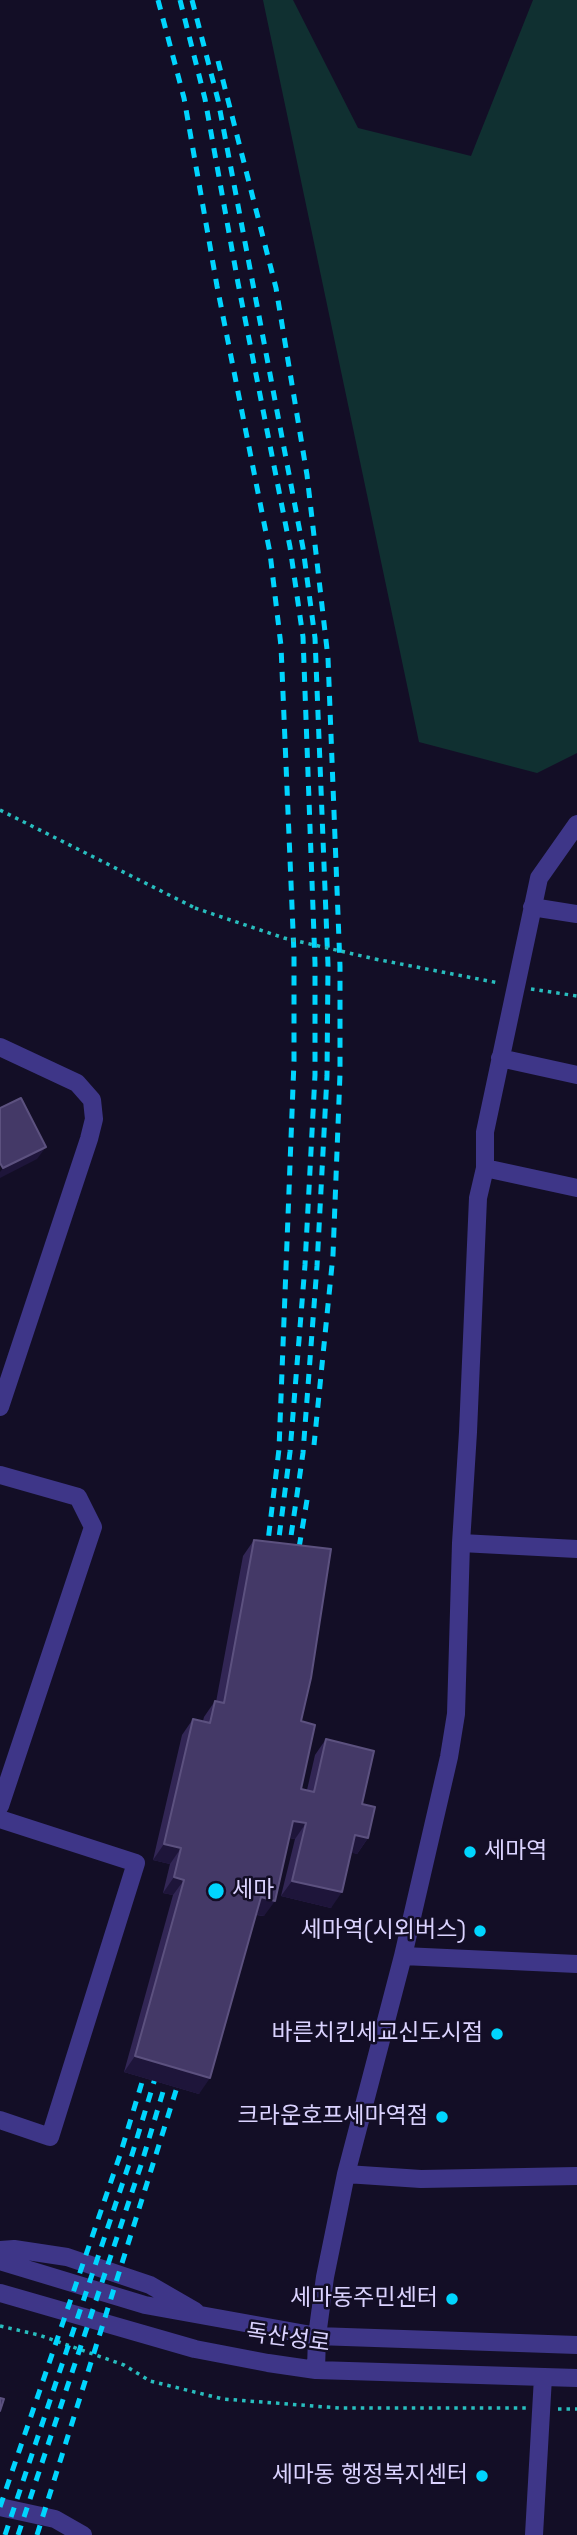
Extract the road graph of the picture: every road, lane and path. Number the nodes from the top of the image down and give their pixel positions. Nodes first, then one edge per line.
1 (0, 810) edge
2 (577, 824) edge
3 (533, 907) junction
4 (577, 914) edge
5 (514, 986) junction
6 (577, 996) edge
7 (0, 1047) edge
8 (500, 1058) junction
9 (577, 1075) edge
10 (485, 1168) junction
11 (577, 1188) edge
12 (0, 1407) edge
13 (0, 1475) edge
14 (461, 1543) junction
15 (577, 1549) edge
16 (0, 1806) edge
17 (0, 1819) edge
18 (403, 1956) junction
19 (577, 1964) edge
20 (0, 2120) edge
21 (346, 2174) junction
22 (577, 2176) edge
23 (0, 2250) edge
24 (0, 2261) edge
25 (0, 2293) edge
26 (207, 2318) junction
27 (0, 2326) edge
28 (317, 2336) junction
29 (577, 2345) edge
30 (316, 2370) junction
31 (543, 2377) junction
32 (577, 2378) edge
33 (541, 2408) junction
34 (577, 2409) edge
35 (0, 2507) edge
36 (83, 2535) edge
37 (534, 2535) edge

1 - 5 path, bridge
2 - 3 street
3 - 4 street
3 - 5 street
5 - 6 path
5 - 8 street
7 - 12 street
8 - 9 street
8 - 10 street
10 - 11 street
10 - 14 street
13 - 16 street
14 - 15 street
14 - 18 street
17 - 20 street
18 - 19 street
18 - 21 street
21 - 22 street
21 - 28 street
23 - 26 street
24 - 26 street, 독산성로
25 - 30 street, 독산성로
26 - 28 street, 독산성로
27 - 33 path
28 - 29 street, 독산성로
28 - 30 street
30 - 31 street, 독산성로
31 - 32 street, 독산성로
31 - 33 street
33 - 34 path
33 - 37 street
35 - 36 street

